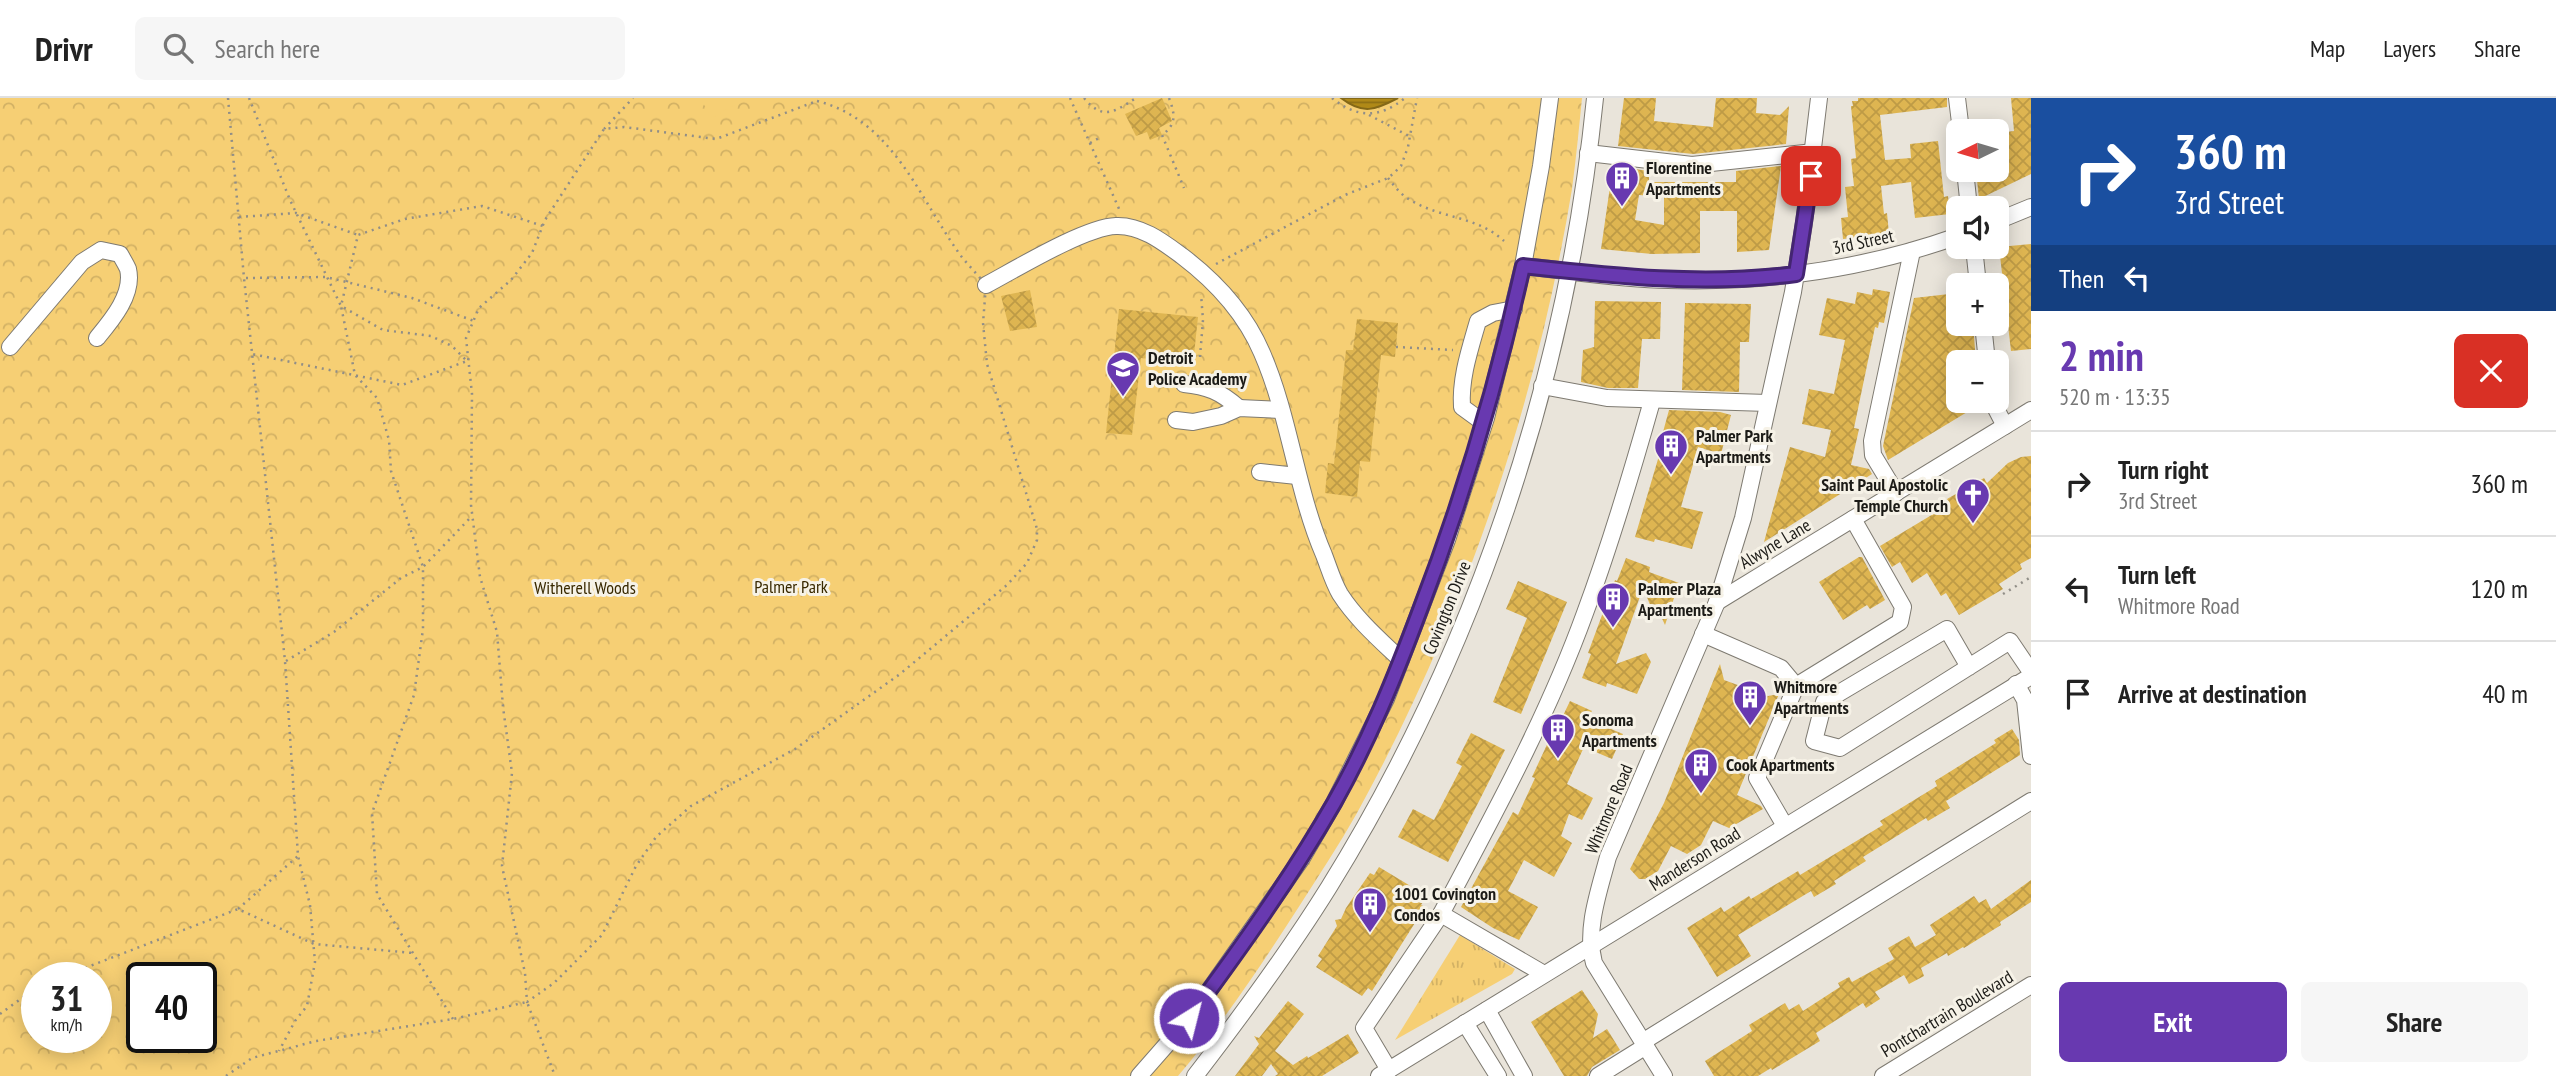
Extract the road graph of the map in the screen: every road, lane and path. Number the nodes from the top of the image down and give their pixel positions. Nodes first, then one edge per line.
1 (228, 98) edge
2 (249, 98) edge
3 (632, 98) edge
4 (1083, 98) edge
5 (1136, 98) edge
6 (1169, 98) edge
7 (1332, 98) edge
8 (1405, 98) edge
9 (1417, 98) edge
10 (1549, 98) edge
11 (1595, 98) edge
12 (1819, 98) edge
13 (1957, 98) edge
14 (1071, 99) edge
15 (1368, 115) junction
16 (1960, 119) edge
17 (604, 129) junction
18 (1409, 136) junction
19 (1099, 138) dead end
20 (1090, 143) junction
21 (1814, 152) junction
22 (1588, 153) junction
23 (1388, 178) junction
24 (1184, 188) dead end
25 (2031, 207) edge
26 (296, 213) junction
27 (239, 216) junction
28 (2009, 216) edge
29 (543, 226) junction
30 (1126, 227) junction
31 (358, 234) junction
32 (1946, 240) edge
33 (1504, 241) dead end
34 (1912, 251) junction
35 (1523, 266) junction
36 (1203, 271) junction
37 (1569, 271) junction
38 (1796, 274) junction
39 (326, 277) junction
40 (244, 278) junction
41 (348, 281) junction
42 (986, 285) junction
43 (341, 306) junction
44 (1514, 309) junction
45 (474, 321) junction
46 (97, 338) dead end
47 (10, 347) dead end
48 (1396, 347) dead end
49 (1471, 348) junction
50 (252, 354) junction
51 (1200, 357) dead end
52 (467, 361) junction
53 (355, 375) junction
54 (1184, 384) dead end
55 (1542, 386) junction
56 (1651, 401) junction
57 (1768, 403) junction
58 (1239, 408) junction
59 (1281, 410) junction
60 (2031, 410) edge
61 (1998, 413) edge
62 (1176, 420) dead end
63 (1484, 423) junction
64 (2005, 426) junction
65 (1260, 472) dead end
66 (1297, 476) junction
67 (1896, 493) junction
68 (472, 516) junction
69 (1853, 519) junction
70 (423, 567) junction
71 (2031, 577) edge
72 (2003, 594) dead end
73 (1717, 602) junction
74 (1703, 634) junction
75 (1401, 660) junction
76 (285, 661) junction
77 (1969, 667) junction
78 (2031, 674) edge
79 (2016, 684) junction
80 (1796, 686) junction
81 (2031, 756) edge
82 (2031, 801) edge
83 (1785, 826) junction
84 (298, 856) junction
85 (238, 909) junction
86 (1441, 914) junction
87 (314, 944) junction
88 (1590, 946) junction
89 (413, 953) junction
90 (101, 962) edge
91 (1544, 974) junction
92 (2031, 985) edge
93 (21, 999) edge
94 (527, 1002) junction
95 (1487, 1010) junction
96 (0, 1014) edge
97 (453, 1019) junction
98 (1465, 1023) junction
99 (1645, 1044) junction
100 (279, 1051) junction
101 (1384, 1073) edge
102 (226, 1076) edge
103 (555, 1076) edge
104 (1139, 1076) edge
105 (1195, 1076) edge
106 (1498, 1076) edge
107 (1524, 1076) edge
108 (1598, 1076) edge
109 (1664, 1076) edge
110 (1883, 1076) edge

1 - 27 path
2 - 26 path
3 - 17 path
4 - 5 path
6 - 24 path
7 - 15 path
8 - 15 path
9 - 18 path
10 - 35 street
11 - 22 street, Covington Drive
12 - 21 street, Whitmore Road
13 - 16 street
14 - 20 path
15 - 18 path
17 - 29 path
17 - 42 path
18 - 23 path
19 - 20 path
20 - 30 path
21 - 22 street
21 - 38 street, Whitmore Road
22 - 37 street, Covington Drive
23 - 33 path
23 - 36 path
25 - 28 street
26 - 27 path
26 - 31 path
26 - 39 path
27 - 40 path
29 - 31 path
29 - 45 path
30 - 36 street
30 - 42 street
31 - 41 path
32 - 34 street, 3rd Street
34 - 38 street, 3rd Street
34 - 67 street
35 - 37 street, 3rd Street
35 - 44 street
36 - 51 path
36 - 59 street
37 - 38 street, 3rd Street
37 - 55 street, Covington Drive
38 - 57 street, Whitmore Road
39 - 40 path
39 - 41 path
39 - 43 path
40 - 50 path
41 - 43 path
41 - 45 path
42 - 94 path
43 - 52 path
43 - 53 path
44 - 49 street
44 - 63 street
45 - 52 path
46 - 47 street
48 - 49 path
49 - 63 street
50 - 53 path
50 - 76 path
52 - 53 path
52 - 68 path
53 - 70 path
54 - 58 street
55 - 56 street
55 - 105 street, Covington Drive
56 - 57 street
56 - 86 street
57 - 73 street, Whitmore Road
58 - 59 street
58 - 62 street
59 - 66 street
60 - 64 street, Alwyne Lane
61 - 64 street
63 - 75 street
64 - 67 street, Alwyne Lane
65 - 66 street
66 - 75 street
67 - 69 street, Alwyne Lane
68 - 70 path
68 - 94 path
69 - 73 street, Alwyne Lane
69 - 80 street
70 - 76 path
70 - 89 path
71 - 72 path
73 - 74 street, Whitmore Road
74 - 80 street
74 - 88 street, Whitmore Road
75 - 104 street
76 - 84 path
77 - 77 street
77 - 78 street
78 - 79 street, Manderson Road
79 - 81 street
79 - 83 street, Manderson Road
80 - 83 street
82 - 99 street
83 - 88 street, Manderson Road
84 - 85 path
84 - 87 path
85 - 87 path
85 - 90 path
86 - 91 street
86 - 101 street
87 - 89 path
87 - 100 path
88 - 91 street, Manderson Road
88 - 99 street
89 - 97 path
91 - 95 street, Manderson Road
92 - 110 street, Pontchartrain Boulevard
93 - 96 path
94 - 97 path
94 - 103 path
95 - 98 street, Manderson Road
95 - 107 street
97 - 100 path
98 - 101 street, Manderson Road
98 - 106 street
99 - 108 street
99 - 109 street
100 - 102 path

